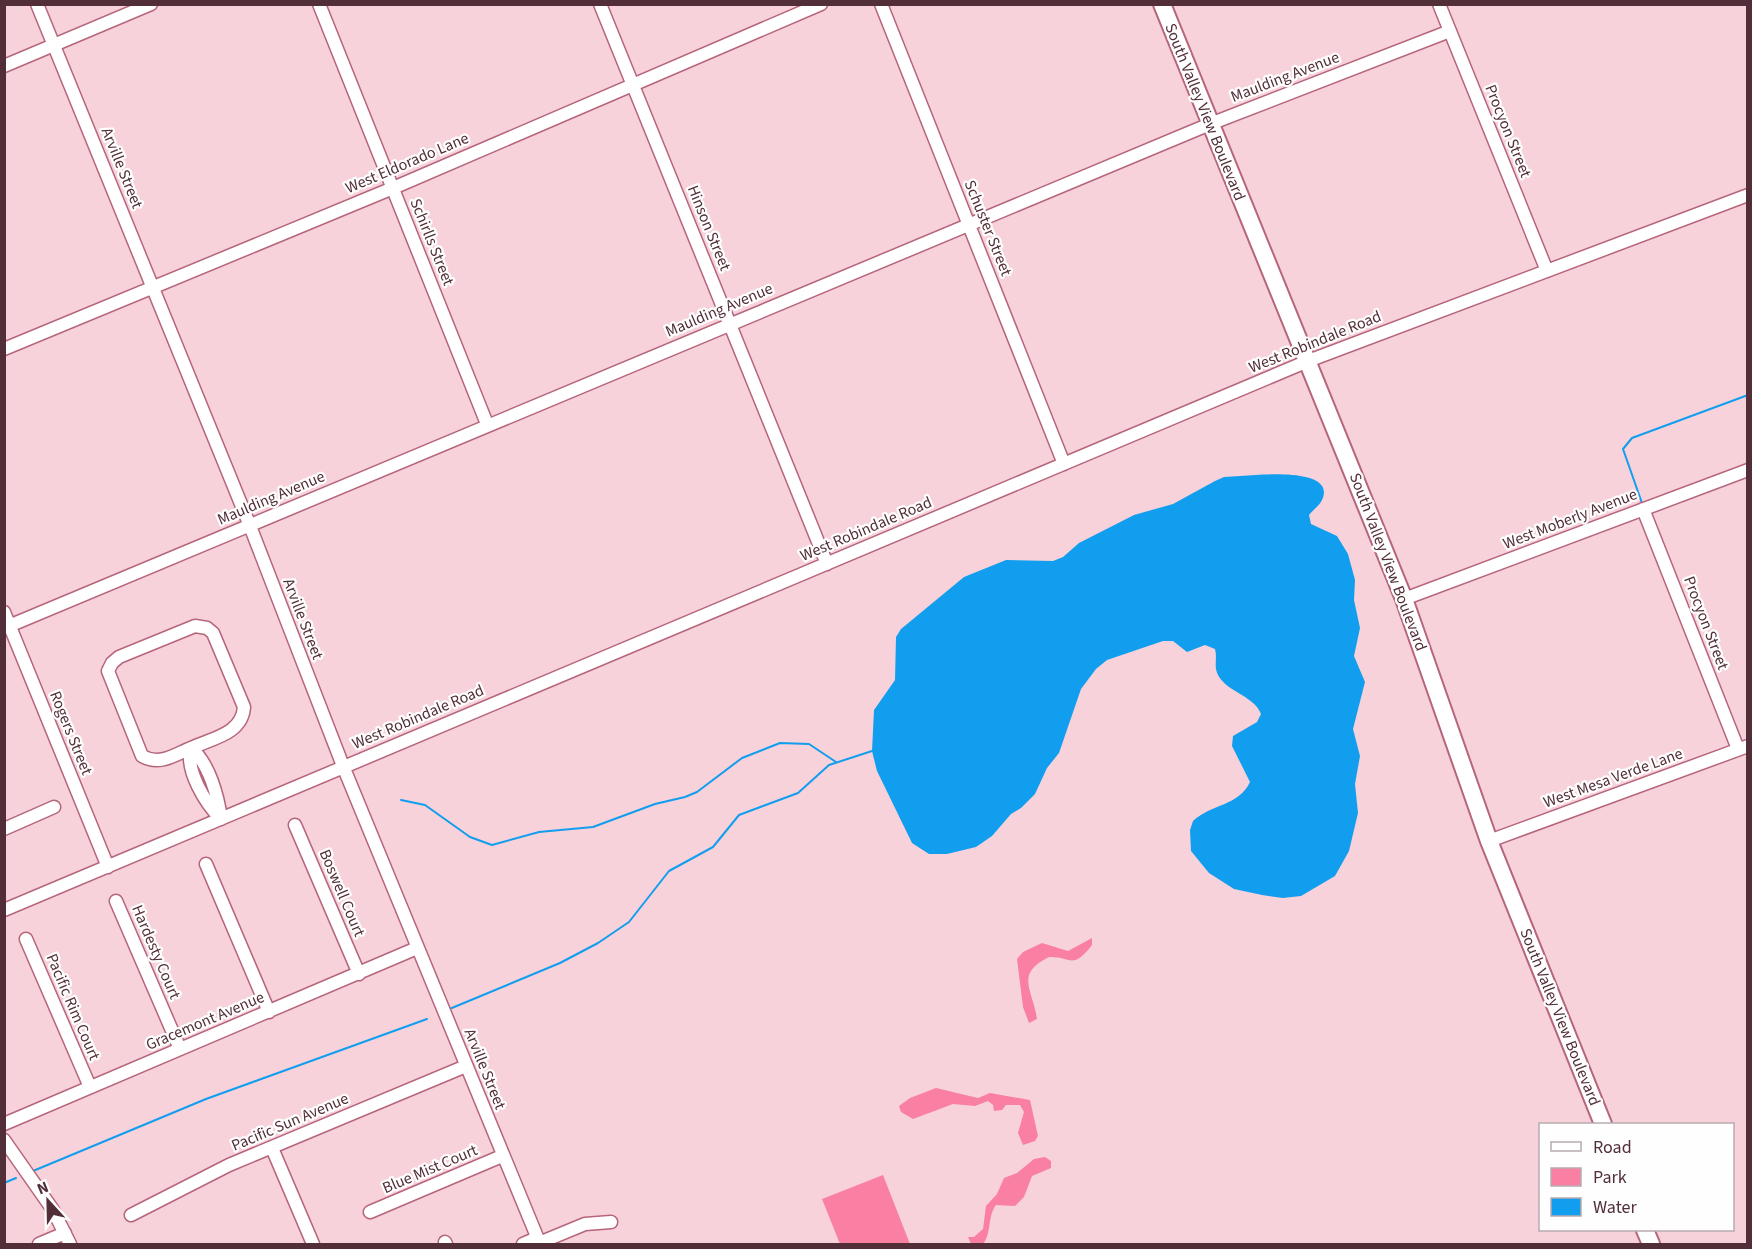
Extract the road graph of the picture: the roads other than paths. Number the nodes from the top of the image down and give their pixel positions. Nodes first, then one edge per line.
1 (37, 4) edge
2 (151, 4) edge
3 (319, 4) edge
4 (600, 4) edge
5 (821, 4) edge
6 (881, 4) edge
7 (1162, 4) edge
8 (1439, 4) edge
9 (1449, 31) junction
10 (54, 45) junction
11 (4, 66) edge
12 (632, 83) junction
13 (1209, 124) junction
14 (393, 188) junction
15 (1748, 195) edge
16 (968, 224) junction
17 (1547, 271) junction
18 (154, 287) junction
19 (730, 324) junction
20 (4, 349) edge
21 (1308, 361) junction
22 (487, 424) junction
23 (1064, 464) junction
24 (1748, 470) edge
25 (1643, 509) junction
26 (250, 526) junction
27 (827, 564) junction
28 (1404, 599) junction
29 (4, 612) edge
30 (7, 627) edge
31 (1743, 747) edge
32 (191, 748) junction
33 (343, 766) junction
34 (54, 807) dead end
35 (221, 819) junction
36 (295, 825) dead end
37 (4, 828) edge
38 (1489, 841) junction
39 (206, 864) dead end
40 (108, 867) junction
41 (116, 901) dead end
42 (4, 910) edge
43 (26, 939) dead end
44 (417, 948) junction
45 (359, 974) junction
46 (269, 1012) junction
47 (180, 1048) junction
48 (466, 1066) junction
49 (90, 1088) junction
50 (1602, 1123) edge
51 (4, 1124) edge
52 (4, 1140) edge
53 (272, 1148) junction
54 (502, 1155) junction
55 (370, 1212) dead end
56 (131, 1215) dead end
57 (612, 1222) dead end
58 (1645, 1231) edge
59 (68, 1239) edge
60 (539, 1242) edge
61 (39, 1245) edge
62 (313, 1245) edge
63 (523, 1245) edge
64 (1651, 1245) edge

1 - 10 street, Arville Street
2 - 10 street
3 - 14 street, Schirlls Street
4 - 12 street, Hinson Street
5 - 12 street, West Eldorado Lane
6 - 16 street, Schuster Street
7 - 13 main road, South Valley View Boulevard
8 - 9 street, Procyon Street
9 - 13 street, Maulding Avenue
9 - 17 street, Procyon Street
10 - 11 street
10 - 18 street, Arville Street
12 - 14 street, West Eldorado Lane
12 - 19 street, Hinson Street
13 - 16 street, Maulding Avenue
13 - 21 main road, South Valley View Boulevard
14 - 18 street, West Eldorado Lane
14 - 22 street, Schirlls Street
15 - 17 street, West Robindale Road
16 - 19 street, Maulding Avenue
16 - 23 street, Schuster Street
17 - 21 street, West Robindale Road
18 - 20 street, West Eldorado Lane
18 - 26 street, Arville Street
19 - 22 street, Maulding Avenue
19 - 27 street, Hinson Street
21 - 23 street, West Robindale Road
21 - 28 main road, South Valley View Boulevard
22 - 26 street, Maulding Avenue
23 - 27 street, West Robindale Road
24 - 25 street, West Moberly Avenue
25 - 28 street, West Moberly Avenue
25 - 31 street, Procyon Street
26 - 30 street, Maulding Avenue
26 - 33 street, Arville Street
27 - 33 street, West Robindale Road
28 - 38 main road, South Valley View Boulevard
29 - 30 street, Rogers Street
30 - 40 street, Rogers Street
31 - 38 street, West Mesa Verde Lane
32 - 32 street
32 - 35 street
33 - 35 street, West Robindale Road
33 - 44 street, Arville Street
34 - 37 street
35 - 40 street, West Robindale Road
36 - 45 street, Boswell Court
38 - 50 main road, South Valley View Boulevard
39 - 46 street
40 - 42 street, West Robindale Road
41 - 47 street, Hardesty Court
43 - 49 street, Pacific Rim Court
44 - 45 street, Gracemont Avenue
44 - 48 street, Arville Street
45 - 46 street, Gracemont Avenue
46 - 47 street, Gracemont Avenue
47 - 49 street, Gracemont Avenue
48 - 53 street, Pacific Sun Avenue
48 - 54 street, Arville Street
49 - 51 street, Gracemont Avenue
52 - 59 street
53 - 56 street, Pacific Sun Avenue
53 - 62 street
54 - 55 street, Blue Mist Court
54 - 60 street, Arville Street
57 - 60 street
58 - 64 main road
59 - 61 street
60 - 63 street

